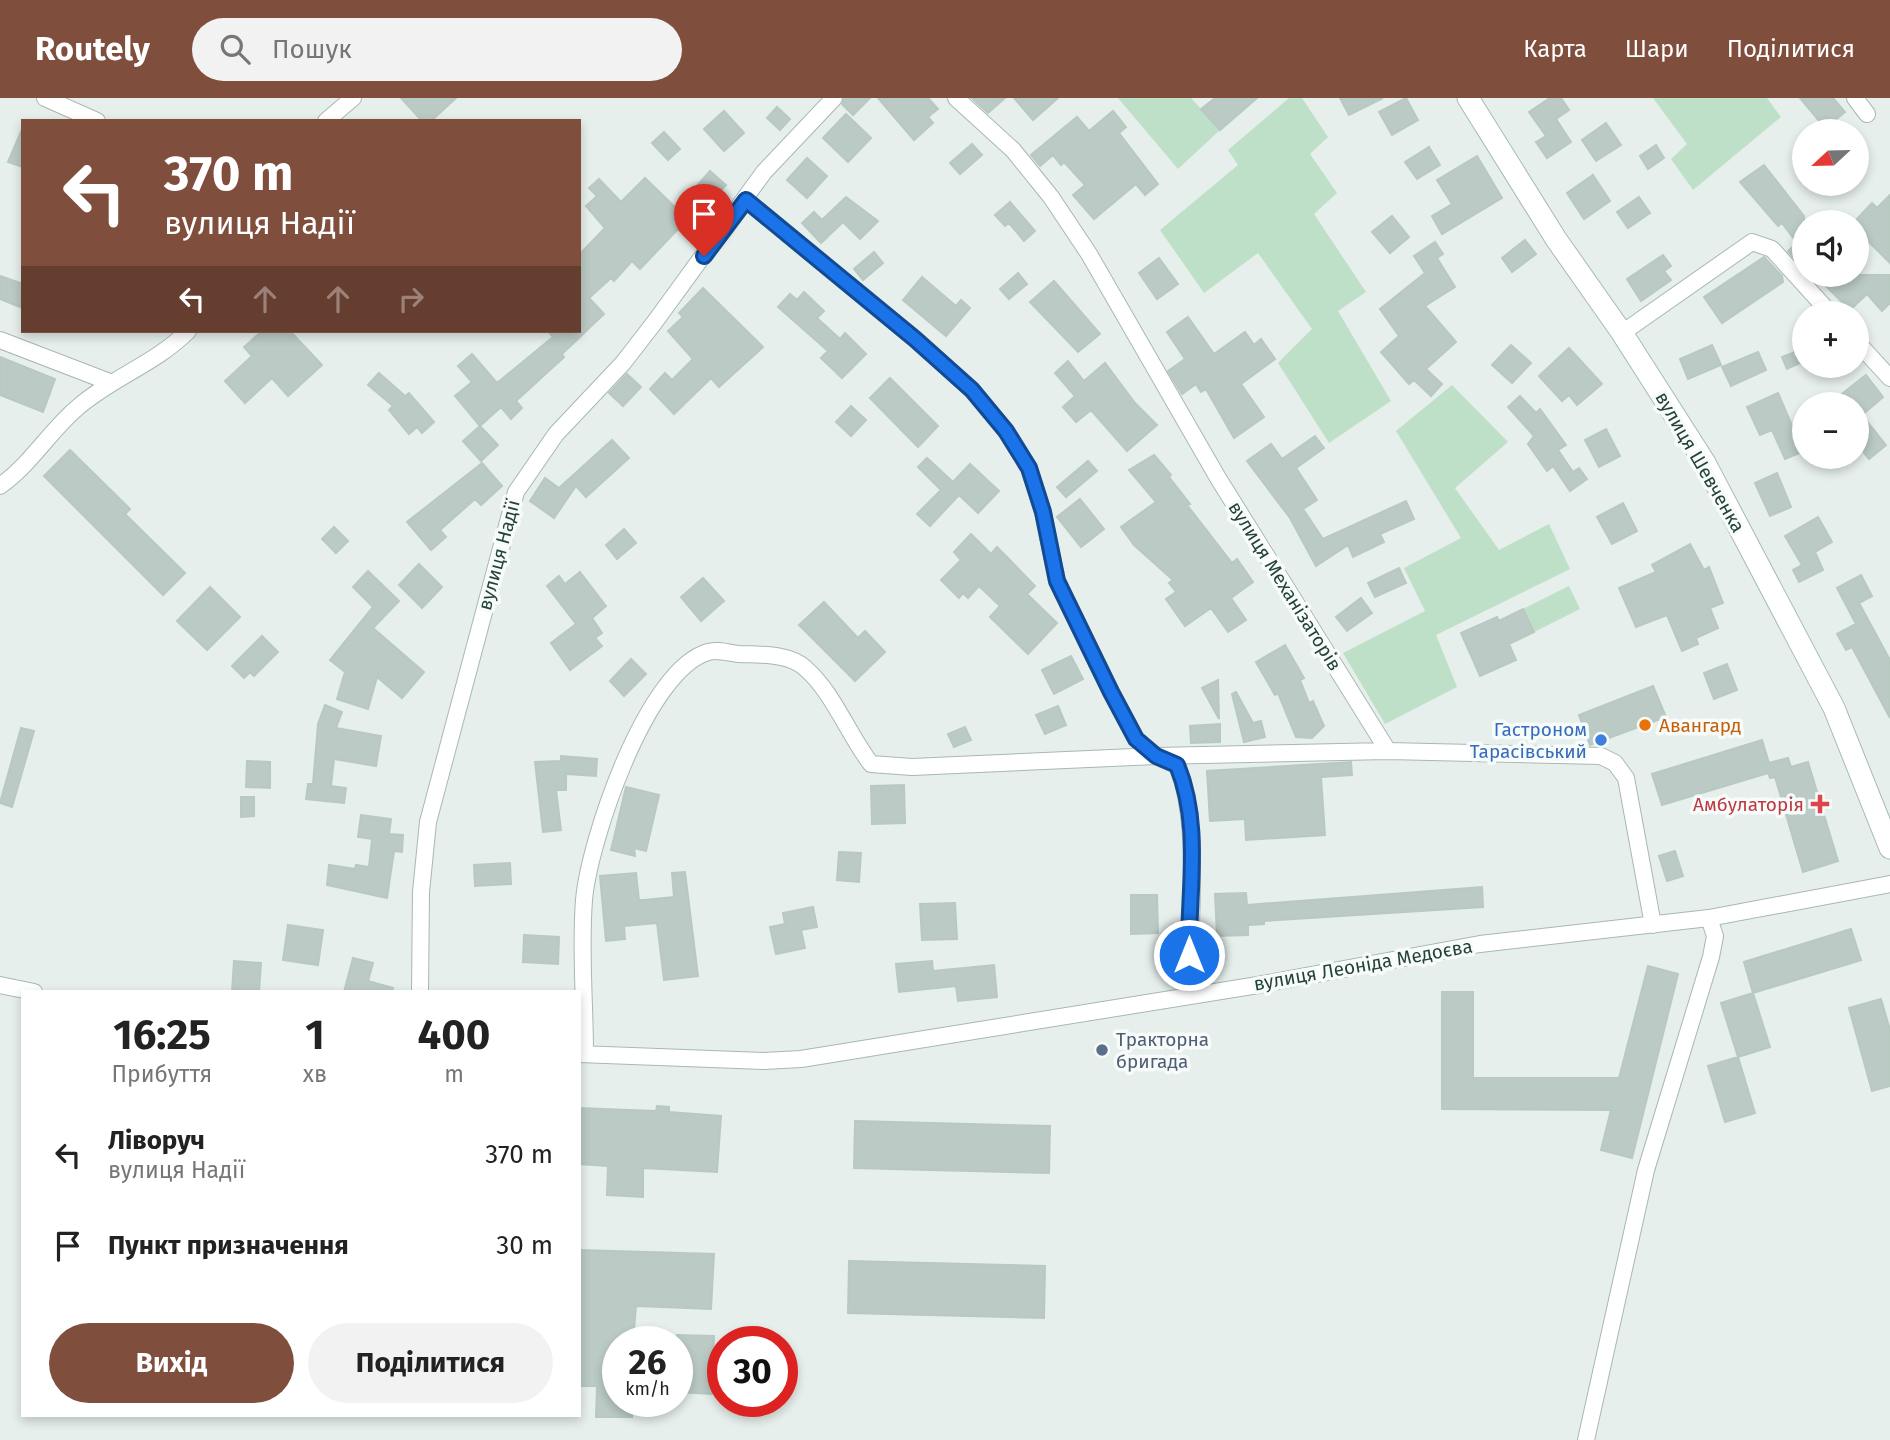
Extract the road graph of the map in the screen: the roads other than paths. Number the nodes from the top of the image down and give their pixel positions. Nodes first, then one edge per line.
1 (45, 98) edge
2 (353, 98) edge
3 (834, 98) edge
4 (956, 98) edge
5 (1468, 98) edge
6 (1855, 98) edge
7 (1867, 114) dead end
8 (92, 119) edge
9 (328, 119) edge
10 (746, 200) junction
11 (1819, 301) edge
12 (186, 333) edge
13 (1622, 333) junction
14 (0, 340) edge
15 (1869, 355) edge
16 (1890, 378) edge
17 (111, 383) junction
18 (0, 486) edge
19 (1388, 751) junction
20 (1156, 756) junction
21 (1883, 807) edge
22 (1890, 848) edge
23 (1890, 884) edge
24 (1709, 918) junction
25 (1653, 925) junction
26 (0, 985) edge
27 (24, 990) edge
28 (420, 990) edge
29 (1190, 993) junction
30 (582, 1054) edge
31 (1586, 1440) edge

1 - 8 street
2 - 9 street
3 - 10 street, вулиця Надії
4 - 19 street, вулиця Механізаторів
5 - 13 main road, вулиця Шевченка
6 - 7 street
10 - 20 street
10 - 28 street, вулиця Надії
11 - 13 street
12 - 17 street
13 - 21 main road, вулиця Шевченка
14 - 17 street
15 - 16 street
17 - 18 street
19 - 20 street
19 - 25 street
20 - 29 street
20 - 30 street, вулиця Леоніда Медоєва
21 - 22 main road, вулиця Шевченка
23 - 24 street, вулиця Леоніда Медоєва
24 - 25 street, вулиця Леоніда Медоєва
24 - 31 street
25 - 29 street, вулиця Леоніда Медоєва
26 - 27 street
29 - 30 street, вулиця Леоніда Медоєва

